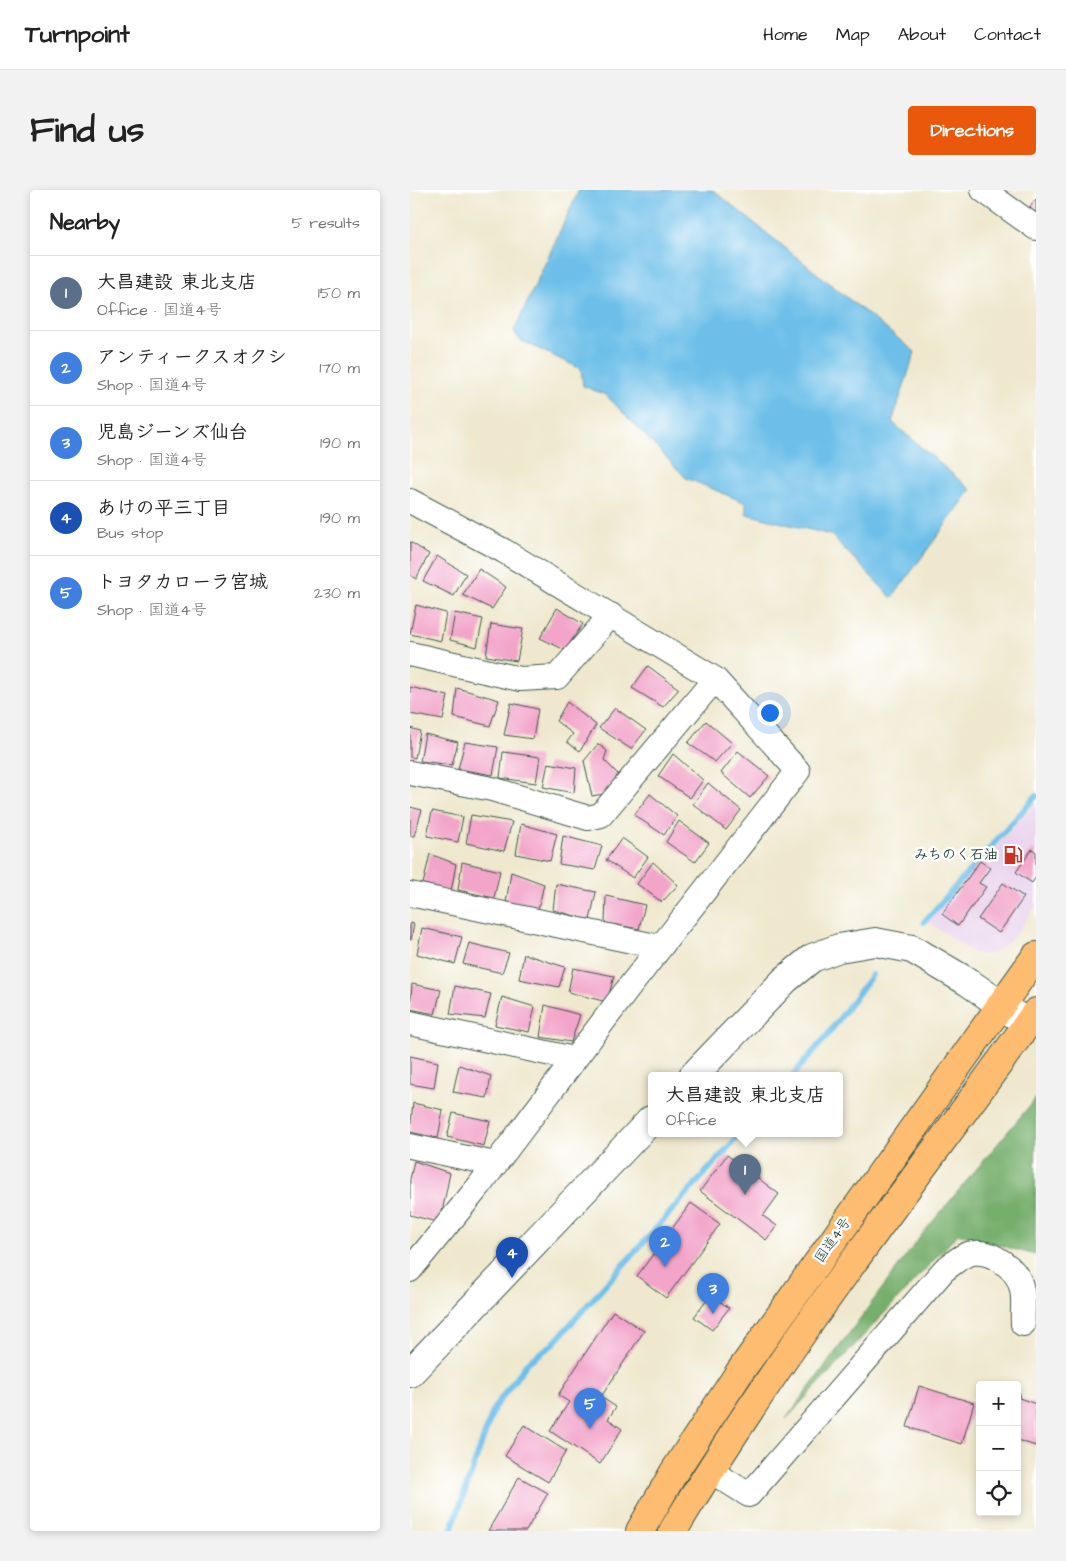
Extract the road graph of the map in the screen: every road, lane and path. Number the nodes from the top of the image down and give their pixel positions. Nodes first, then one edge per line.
1 (983, 190) edge
2 (1036, 228) edge
3 (410, 501) edge
4 (611, 615) junction
5 (410, 654) edge
6 (715, 679) junction
7 (410, 773) edge
8 (410, 894) edge
9 (660, 947) junction
10 (1036, 956) edge
11 (1001, 1005) junction
12 (1032, 1018) edge
13 (410, 1023) edge
14 (574, 1059) junction
15 (697, 1072) edge
16 (648, 1123) edge
17 (410, 1146) edge
18 (495, 1164) junction
19 (410, 1270) edge
20 (1023, 1324) dead end
21 (410, 1373) edge
22 (709, 1470) junction
23 (640, 1531) edge
24 (673, 1531) edge

1 - 2 street
3 - 4 street
4 - 5 street
4 - 6 street
6 - 7 street
6 - 9 street
8 - 9 street
9 - 14 street
10 - 11 highway, 国道4号
11 - 12 street
11 - 15 street
11 - 23 highway, 国道4号
12 - 22 highway
13 - 14 street
14 - 18 street
16 - 21 street
17 - 18 street
18 - 19 street
20 - 22 street
22 - 24 highway

